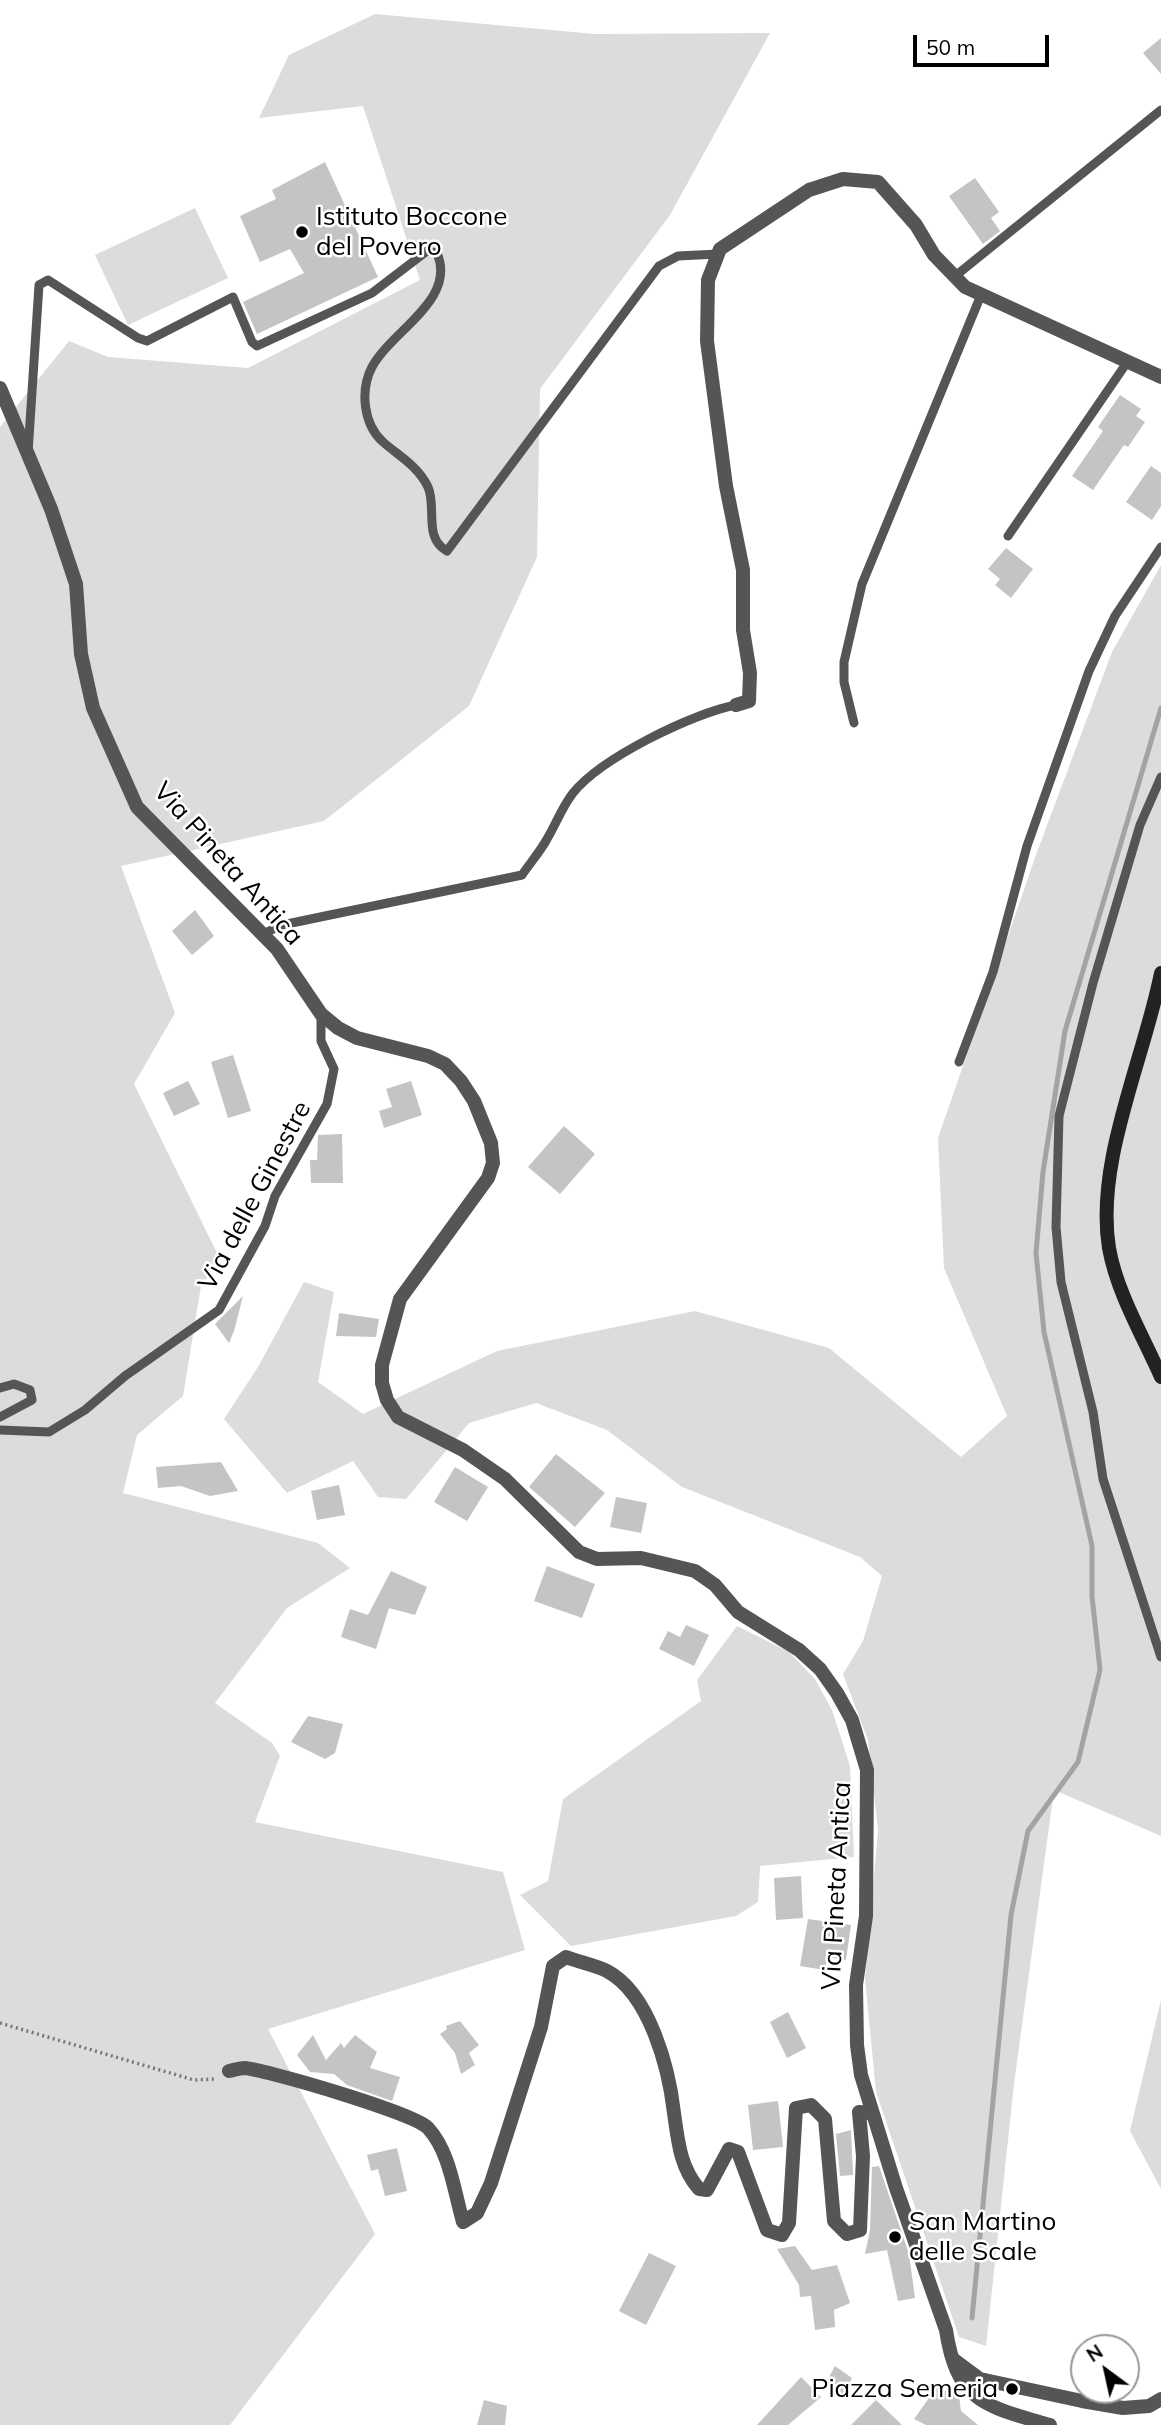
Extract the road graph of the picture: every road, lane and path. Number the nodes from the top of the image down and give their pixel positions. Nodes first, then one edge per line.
1 (1161, 110) edge
2 (718, 254) junction
3 (954, 277) junction
4 (981, 295) junction
5 (1128, 361) junction
6 (1161, 377) edge
7 (0, 388) edge
8 (28, 456) junction
9 (1008, 536) dead end
10 (1161, 547) edge
11 (736, 705) joint
12 (854, 723) dead end
13 (1161, 776) edge
14 (263, 934) junction
15 (1161, 973) edge
16 (321, 1014) junction
17 (960, 1062) dead end
18 (1161, 1377) edge
19 (0, 1388) edge
20 (0, 1417) edge
21 (0, 1430) edge
22 (1161, 1657) edge
23 (0, 2023) edge
24 (229, 2071) joint
25 (872, 2113) junction
26 (950, 2357) junction
27 (1161, 2399) edge
28 (1040, 2424) edge

1 - 3 lane
2 - 3 street
2 - 8 lane
2 - 11 street
3 - 4 street
4 - 5 street
4 - 12 lane
5 - 6 street
5 - 9 lane
7 - 8 street, Via Pineta Antica
8 - 14 street, Via Pineta Antica
10 - 17 lane
11 - 14 lane
13 - 22 lane
14 - 16 street, Via Pineta Antica
15 - 18 street
16 - 21 lane, Via delle Ginestre
16 - 25 street, Via Pineta Antica
19 - 20 lane
23 - 24 path
24 - 25 street
25 - 26 street, Via Pineta Antica
26 - 27 street
26 - 28 street, Via Pineta Antica

